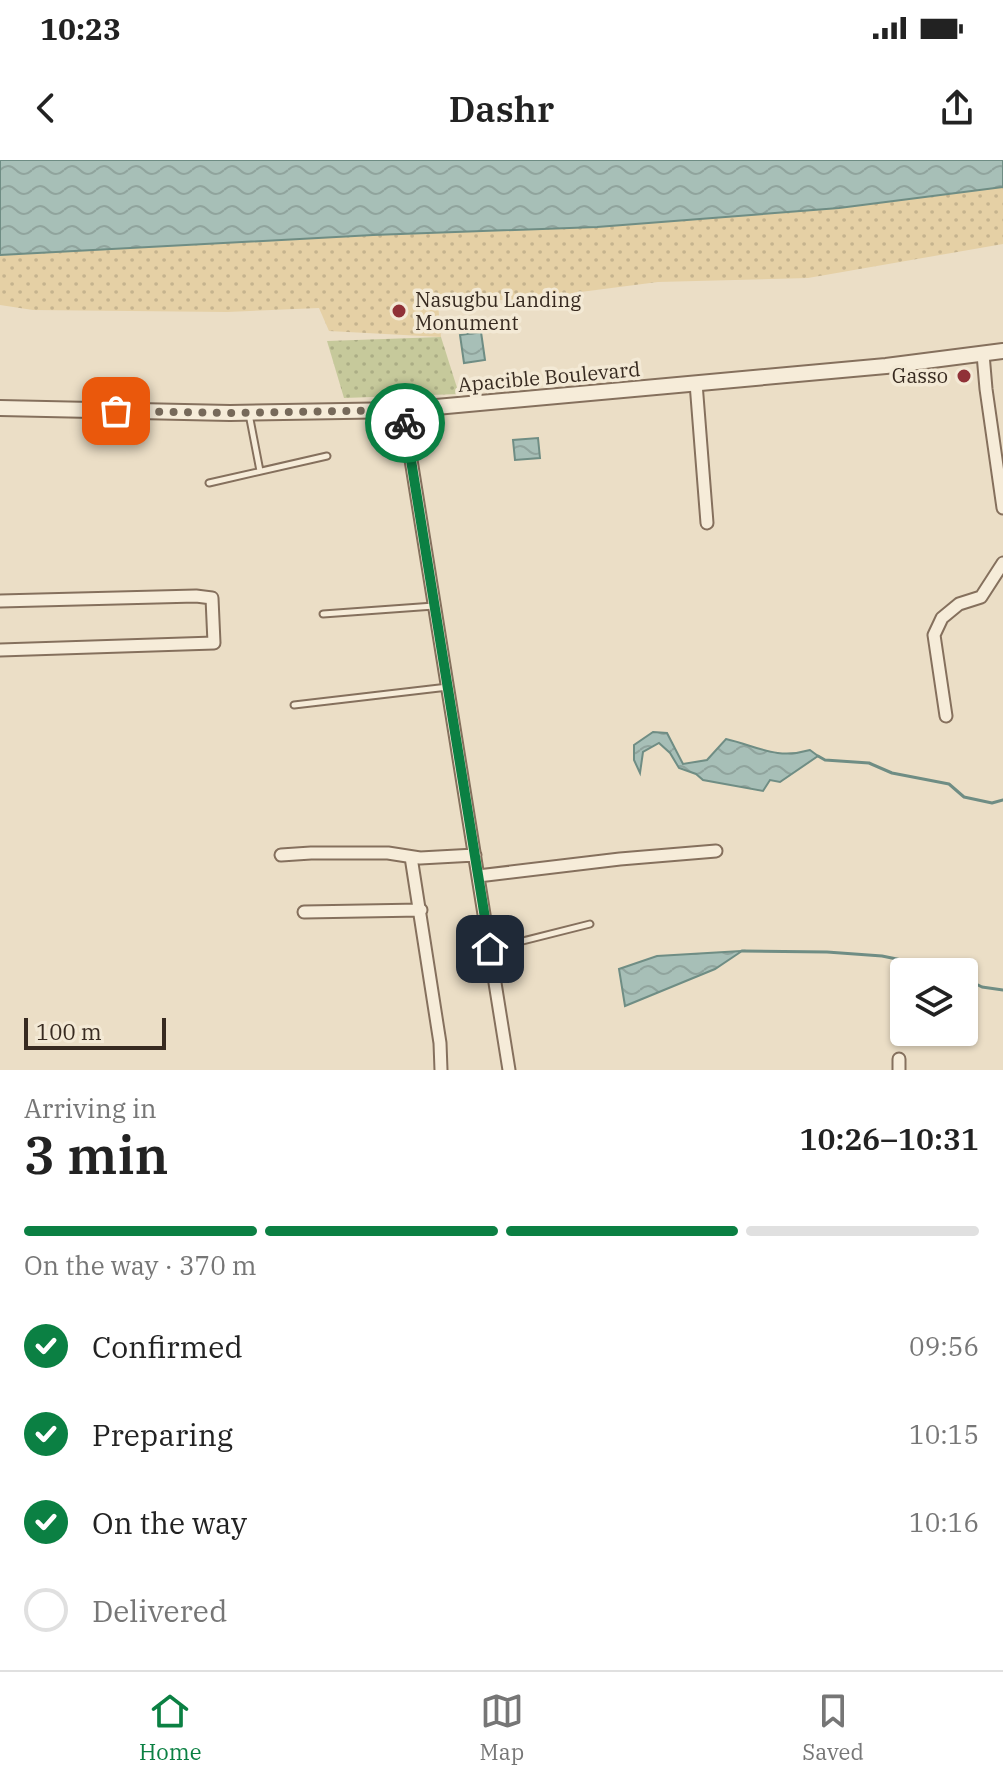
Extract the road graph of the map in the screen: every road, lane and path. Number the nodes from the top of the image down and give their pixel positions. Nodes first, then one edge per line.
1 (1003, 351) edge
2 (983, 354) junction
3 (696, 383) junction
4 (0, 408) edge
5 (403, 410) junction
6 (249, 413) junction
7 (327, 456) dead end
8 (260, 471) junction
9 (209, 483) dead end
10 (1003, 508) edge
11 (707, 523) dead end
12 (1003, 563) edge
13 (0, 601) edge
14 (435, 606) junction
15 (323, 614) dead end
16 (0, 650) edge
17 (448, 687) junction
18 (294, 705) dead end
19 (946, 716) dead end
20 (716, 851) dead end
21 (281, 855) dead end
22 (475, 855) junction
23 (411, 857) junction
24 (478, 876) junction
25 (421, 910) junction
26 (304, 912) dead end
27 (590, 924) dead end
28 (490, 949) junction
29 (441, 1070) edge
30 (509, 1070) edge

1 - 2 street, Apacible Boulevard
2 - 3 street, Apacible Boulevard
2 - 10 street
3 - 5 street, Apacible Boulevard
3 - 11 street
4 - 6 street, Apacible Boulevard
5 - 6 street, Apacible Boulevard
5 - 14 street
6 - 8 lane
7 - 8 lane
8 - 9 lane
12 - 19 street
13 - 16 street
14 - 15 lane
14 - 17 street
17 - 18 lane
17 - 22 street
20 - 24 street
21 - 23 street
22 - 23 street
22 - 24 street
23 - 25 street
24 - 28 street
25 - 26 street
25 - 29 street
27 - 28 lane
28 - 30 street

